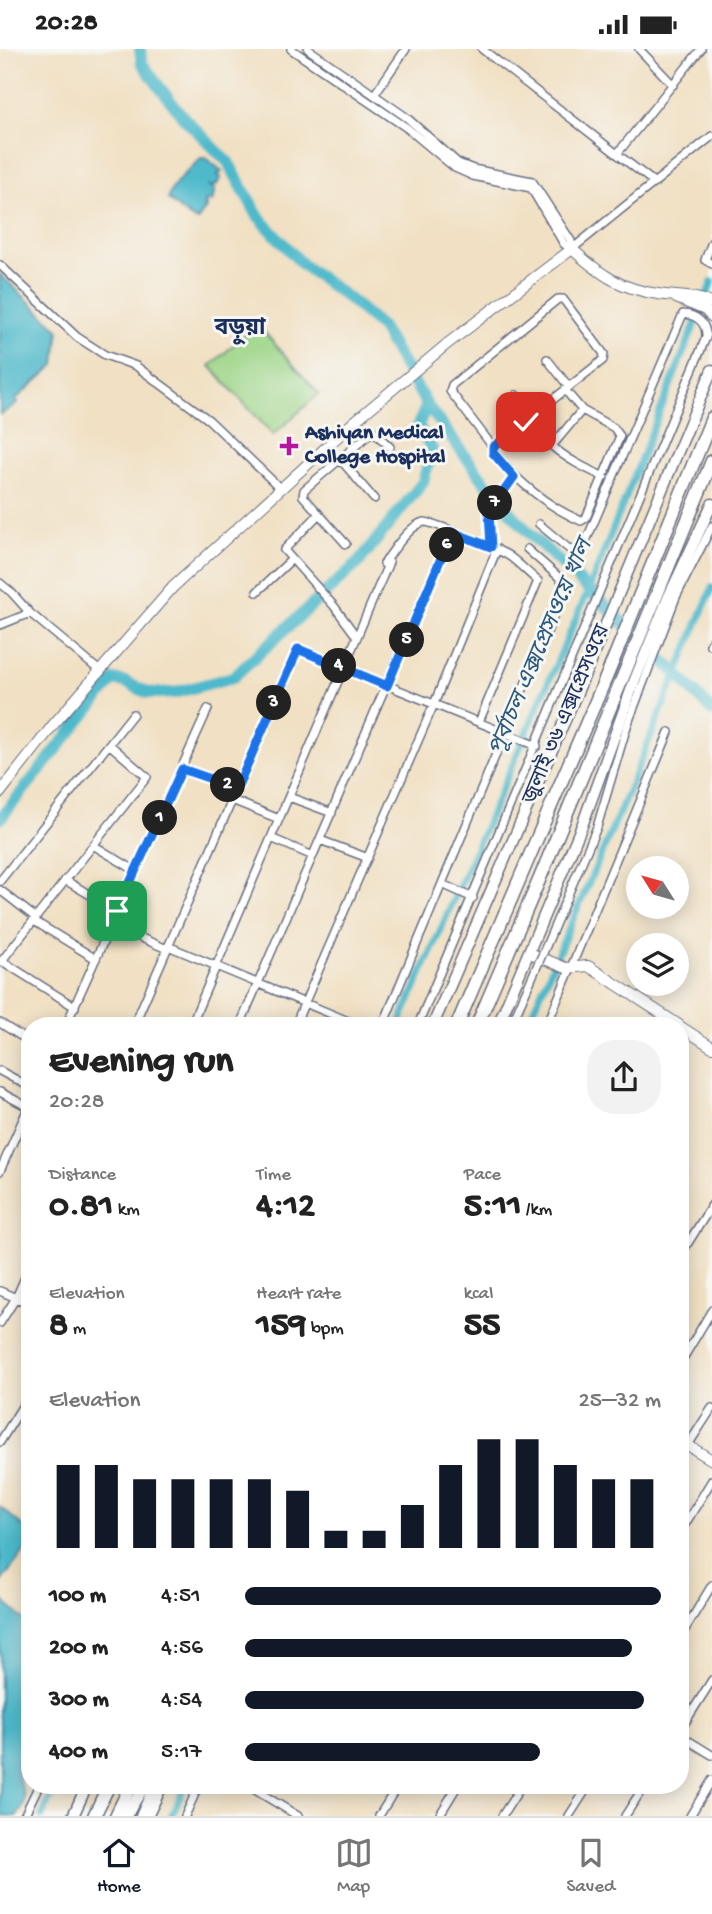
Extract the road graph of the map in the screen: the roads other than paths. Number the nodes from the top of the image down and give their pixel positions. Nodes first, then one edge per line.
1 (291, 49) edge
2 (308, 49) edge
3 (406, 49) edge
4 (482, 49) edge
5 (639, 49) edge
6 (701, 49) edge
7 (673, 85) junction
8 (374, 95) junction
9 (712, 137) edge
10 (617, 154) junction
11 (493, 176) junction
12 (654, 183) junction
13 (712, 242) edge
14 (572, 249) junction
15 (708, 262) edge
16 (0, 265) edge
17 (690, 300) junction
18 (712, 303) edge
19 (712, 317) edge
20 (707, 335) junction
21 (547, 359) dead end
22 (712, 370) edge
23 (567, 389) junction
24 (516, 395) dead end
25 (582, 410) junction
26 (712, 418) edge
27 (530, 420) junction
28 (552, 446) junction
29 (390, 447) dead end
30 (493, 447) junction
31 (340, 459) junction
32 (712, 461) edge
33 (514, 477) junction
34 (604, 477) junction
35 (281, 489) junction
36 (374, 499) dead end
37 (712, 503) edge
38 (319, 514) junction
39 (539, 524) dead end
40 (712, 526) edge
41 (452, 532) junction
42 (346, 544) dead end
43 (494, 548) junction
44 (527, 549) dead end
45 (292, 559) junction
46 (389, 562) dead end
47 (609, 578) dead end
48 (0, 583) edge
49 (257, 592) dead end
50 (667, 595) junction
51 (30, 613) junction
52 (0, 625) edge
53 (357, 637) junction
54 (342, 666) junction
55 (101, 672) junction
56 (387, 686) junction
57 (434, 704) junction
58 (208, 709) dead end
59 (133, 714) dead end
60 (479, 722) junction
61 (668, 732) dead end
62 (505, 733) junction
63 (109, 744) junction
64 (537, 746) junction
65 (182, 769) junction
66 (237, 788) junction
67 (0, 793) edge
68 (289, 797) junction
69 (232, 800) junction
70 (332, 813) junction
71 (279, 819) junction
72 (271, 838) junction
73 (320, 840) junction
74 (93, 845) junction
75 (313, 856) junction
76 (368, 858) junction
77 (136, 871) junction
78 (65, 880) junction
79 (0, 881) edge
80 (442, 884) junction
81 (0, 890) edge
82 (473, 898) junction
83 (117, 911) junction
84 (35, 919) junction
85 (111, 925) junction
86 (168, 948) junction
87 (538, 957) junction
88 (96, 959) junction
89 (1, 962) edge
90 (216, 966) junction
91 (568, 969) junction
92 (258, 984) junction
93 (305, 1003) junction
94 (75, 1007) junction
95 (70, 1017) edge
96 (138, 1017) edge
97 (194, 1017) edge
98 (244, 1017) edge
99 (299, 1017) edge
100 (339, 1017) edge
101 (386, 1017) edge
102 (421, 1017) edge
103 (436, 1017) edge
104 (460, 1017) edge
105 (480, 1017) edge
106 (503, 1017) edge
107 (514, 1017) edge
108 (550, 1017) edge
109 (666, 1017) edge
110 (0, 1023) edge
111 (689, 1032) edge
112 (21, 1036) edge
113 (712, 1047) edge
114 (0, 1071) edge
115 (21, 1082) edge
116 (0, 1092) edge
117 (21, 1104) edge
118 (21, 1126) edge
119 (0, 1146) edge
120 (9, 1152) junction
121 (0, 1171) edge
122 (712, 1205) edge
123 (689, 1241) edge
124 (21, 1287) edge
125 (0, 1291) edge
126 (16, 1298) junction
127 (21, 1300) edge
128 (712, 1310) edge
129 (0, 1323) edge
130 (689, 1349) edge
131 (21, 1408) edge
132 (712, 1408) edge
133 (689, 1438) edge
134 (0, 1442) edge
135 (689, 1446) edge
136 (712, 1460) edge
137 (712, 1480) edge
138 (689, 1518) edge
139 (712, 1585) edge
140 (689, 1623) edge
141 (712, 1680) edge
142 (689, 1716) edge
143 (689, 1741) edge
144 (712, 1755) edge
145 (712, 1780) edge
146 (35, 1794) edge
147 (83, 1794) edge
148 (105, 1794) edge
149 (127, 1794) edge
150 (139, 1794) edge
151 (151, 1794) edge
152 (159, 1794) edge
153 (195, 1794) edge
154 (262, 1794) edge
155 (392, 1794) edge
156 (452, 1794) edge
157 (516, 1794) edge
158 (583, 1794) edge
159 (639, 1794) edge
160 (24, 1816) edge
161 (73, 1816) edge
162 (94, 1816) edge
163 (116, 1816) edge
164 (126, 1816) edge
165 (141, 1816) edge
166 (149, 1816) edge
167 (185, 1816) edge
168 (298, 1816) edge
169 (379, 1816) edge
170 (439, 1816) edge
171 (502, 1816) edge
172 (569, 1816) edge
173 (625, 1816) edge
174 (690, 1816) edge

1 - 11 street
2 - 8 street
3 - 8 street
4 - 10 street
5 - 7 street
6 - 7 street
7 - 10 street
8 - 11 street
9 - 12 street
10 - 12 street
11 - 14 street
12 - 14 street
13 - 15 street
14 - 17 street
14 - 35 street
16 - 35 street
17 - 18 street
17 - 19 street
20 - 39 street
20 - 47 street
20 - 64 street
21 - 23 street
22 - 103 main road
23 - 25 street
23 - 27 street
23 - 30 street
24 - 27 street
25 - 28 street
25 - 34 street
26 - 104 highway, জুলাই ৩৬ এক্সপ্রেসওয়ে
27 - 28 street
27 - 30 street
28 - 34 street
29 - 31 street
30 - 33 street
31 - 36 street
31 - 38 street
32 - 50 highway, জুলাই ৩৬ এক্সপ্রেসওয়ে
33 - 34 street
33 - 43 street
35 - 55 street
37 - 50 main road
38 - 42 street
38 - 45 street
40 - 50 street
41 - 43 street
41 - 54 street
41 - 56 street
43 - 57 street
43 - 60 street
44 - 62 street
45 - 49 street
45 - 53 street
46 - 53 street
48 - 51 street
50 - 87 main road
50 - 105 highway, জুলাই ৩৬ এক্সপ্রেসওয়ে
51 - 52 street
51 - 55 street
53 - 54 street
54 - 56 street
54 - 66 street
54 - 68 street
55 - 67 street
56 - 57 street
56 - 70 street
57 - 60 street
57 - 76 street
58 - 65 street
59 - 63 street
60 - 62 street
61 - 91 street
62 - 64 street
62 - 80 street
63 - 74 street
63 - 79 street
64 - 82 street
65 - 66 street
65 - 77 street
66 - 69 street
68 - 70 street
68 - 71 street
69 - 71 street
69 - 86 street
70 - 73 street
71 - 72 street
72 - 75 street
72 - 90 street
73 - 75 street
73 - 76 street
74 - 77 street
74 - 78 street
75 - 92 street
76 - 93 street
77 - 83 street
78 - 83 street
78 - 84 street
80 - 82 street
80 - 101 street
81 - 84 street
82 - 102 street
83 - 85 street
84 - 88 street
84 - 89 street
85 - 86 street
85 - 88 street
86 - 90 street
86 - 96 street
87 - 91 street
87 - 106 main road
87 - 107 street
88 - 94 street
89 - 94 street
90 - 92 street
90 - 97 street
91 - 108 street
91 - 109 street
92 - 93 street
92 - 98 street
93 - 99 street
93 - 100 street
94 - 95 street
110 - 112 street
111 - 113 street
114 - 115 street
116 - 117 street
118 - 120 street
119 - 120 street
120 - 121 street
122 - 123 street
124 - 126 street
125 - 126 street
126 - 127 street
126 - 129 street
128 - 130 street
131 - 134 street
132 - 133 street
135 - 136 street
137 - 138 street
139 - 140 street
141 - 142 street
143 - 144 street
145 - 174 street
146 - 160 street
147 - 161 main road
148 - 162 highway
149 - 163 highway
150 - 164 main road
151 - 165 main road
152 - 166 street
153 - 167 street
154 - 168 street
155 - 169 street
156 - 170 street
157 - 171 street
158 - 172 street
159 - 173 street

